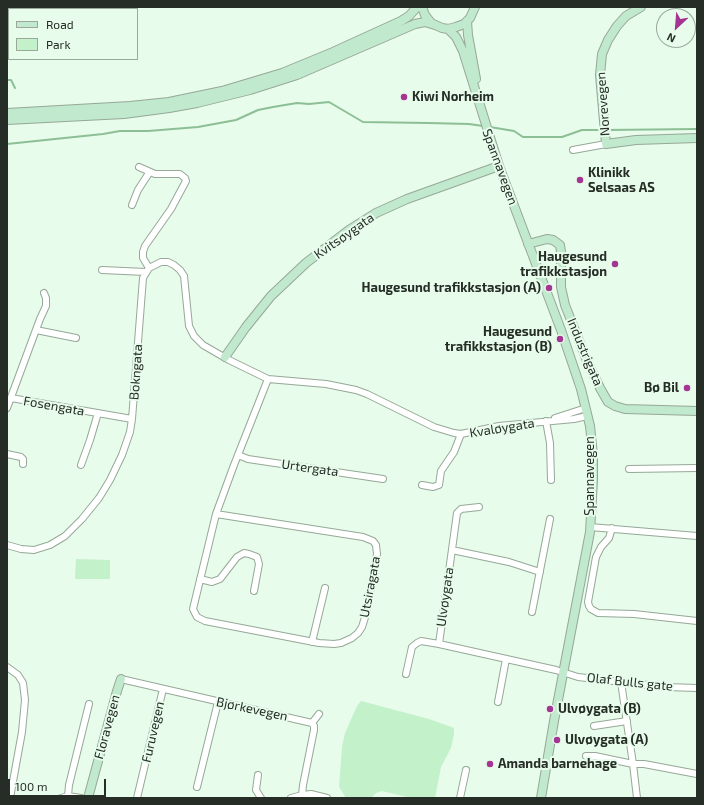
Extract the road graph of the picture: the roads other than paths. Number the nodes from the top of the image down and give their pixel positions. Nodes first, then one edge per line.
1 (417, 7) edge
2 (422, 7) edge
3 (475, 7) edge
4 (641, 7) edge
5 (467, 21) junction
6 (436, 26) junction
7 (448, 29) junction
8 (477, 96) junction
9 (7, 113) edge
10 (7, 120) edge
11 (697, 138) edge
12 (606, 144) junction
13 (572, 150) dead end
14 (499, 166) junction
15 (139, 168) dead end
16 (149, 173) junction
17 (132, 205) dead end
18 (528, 244) junction
19 (102, 270) dead end
20 (147, 270) junction
21 (44, 294) dead end
22 (36, 330) junction
23 (76, 338) dead end
24 (225, 357) junction
25 (268, 379) junction
26 (11, 398) junction
27 (7, 408) edge
28 (587, 412) junction
29 (697, 412) edge
30 (98, 413) junction
31 (132, 419) junction
32 (546, 421) junction
33 (461, 434) junction
34 (7, 454) edge
35 (238, 455) junction
36 (23, 464) dead end
37 (81, 465) dead end
38 (697, 468) edge
39 (629, 469) dead end
40 (383, 478) dead end
41 (551, 480) dead end
42 (422, 485) dead end
43 (479, 507) dead end
44 (216, 514) junction
45 (550, 519) dead end
46 (590, 527) junction
47 (612, 528) junction
48 (697, 536) edge
49 (7, 545) edge
50 (452, 550) junction
51 (540, 572) junction
52 (200, 579) junction
53 (325, 588) dead end
54 (254, 591) dead end
55 (532, 612) dead end
56 (697, 621) edge
57 (312, 642) junction
58 (439, 644) junction
59 (506, 659) junction
60 (7, 667) edge
61 (564, 673) junction
62 (406, 674) dead end
63 (121, 679) joint
64 (621, 682) junction
65 (697, 688) edge
66 (163, 689) junction
67 (218, 702) junction
68 (498, 702) dead end
69 (89, 704) dead end
70 (319, 714) dead end
71 (627, 721) junction
72 (312, 723) junction
73 (594, 726) dead end
74 (586, 756) dead end
75 (633, 764) junction
76 (466, 770) dead end
77 (697, 774) edge
78 (258, 775) dead end
79 (197, 787) dead end
80 (302, 794) junction
81 (68, 796) junction
82 (10, 798) edge
83 (61, 798) edge
84 (81, 798) edge
85 (88, 798) edge
86 (137, 798) edge
87 (261, 798) edge
88 (290, 798) edge
89 (327, 798) edge
90 (460, 798) edge
91 (541, 798) edge
92 (637, 798) edge

1 - 9 main road
2 - 6 main road
3 - 5 main road
4 - 12 main road, Norevegen
5 - 7 main road
5 - 8 main road
6 - 7 main road
6 - 10 main road
7 - 8 main road
8 - 14 main road, Spannavegen
11 - 12 main road
12 - 13 street
14 - 18 main road, Spannavegen
14 - 24 main road, Kvitsøygata
15 - 16 street
16 - 17 street
16 - 20 street
18 - 28 main road, Spannavegen
18 - 29 main road, Industrigata
19 - 20 street
20 - 24 street
20 - 31 street, Bokngata
21 - 22 street
22 - 23 street
22 - 26 street
24 - 25 street
25 - 33 street
25 - 35 street, Utsiragata
26 - 27 street
26 - 30 street, Fosengata
28 - 32 street, Kvaløygata
28 - 46 main road, Spannavegen
30 - 31 street, Fosengata
30 - 37 street, Fosengata
31 - 49 street, Bokngata
32 - 33 street, Kvaløygata
32 - 41 street
33 - 42 street, Kvaløygata
34 - 36 street
35 - 40 street, Urtergata
35 - 44 street, Utsiragata
38 - 39 street
43 - 50 street, Ulvøygata
44 - 52 street, Utsiragata
44 - 57 street, Utsiragata
45 - 51 street
46 - 47 street
46 - 61 main road, Spannavegen
47 - 48 street
47 - 56 street
50 - 51 street, Ulvøygata
50 - 58 street, Ulvøygata
51 - 55 street
52 - 54 street
52 - 57 street, Utsiragata
53 - 57 street
58 - 59 street, Ulvøygata
58 - 62 street, Ulvøygata
59 - 61 street, Ulvøygata
59 - 68 street
60 - 82 street
61 - 64 street, Olaf Bulls gate
61 - 91 main road, Spannavegen
63 - 66 street, Bjørkevegen
63 - 85 main road, Floravegen
64 - 65 street, Olaf Bulls gate
64 - 71 street
66 - 67 street, Bjørkevegen
66 - 86 street, Furuvegen
67 - 72 street, Bjørkevegen
67 - 79 street
69 - 81 street
70 - 72 street
71 - 73 street
71 - 75 street
72 - 80 street
74 - 75 street
75 - 77 street
75 - 92 street
76 - 90 street
78 - 87 street
80 - 88 street
80 - 89 street
81 - 83 street
81 - 84 street

